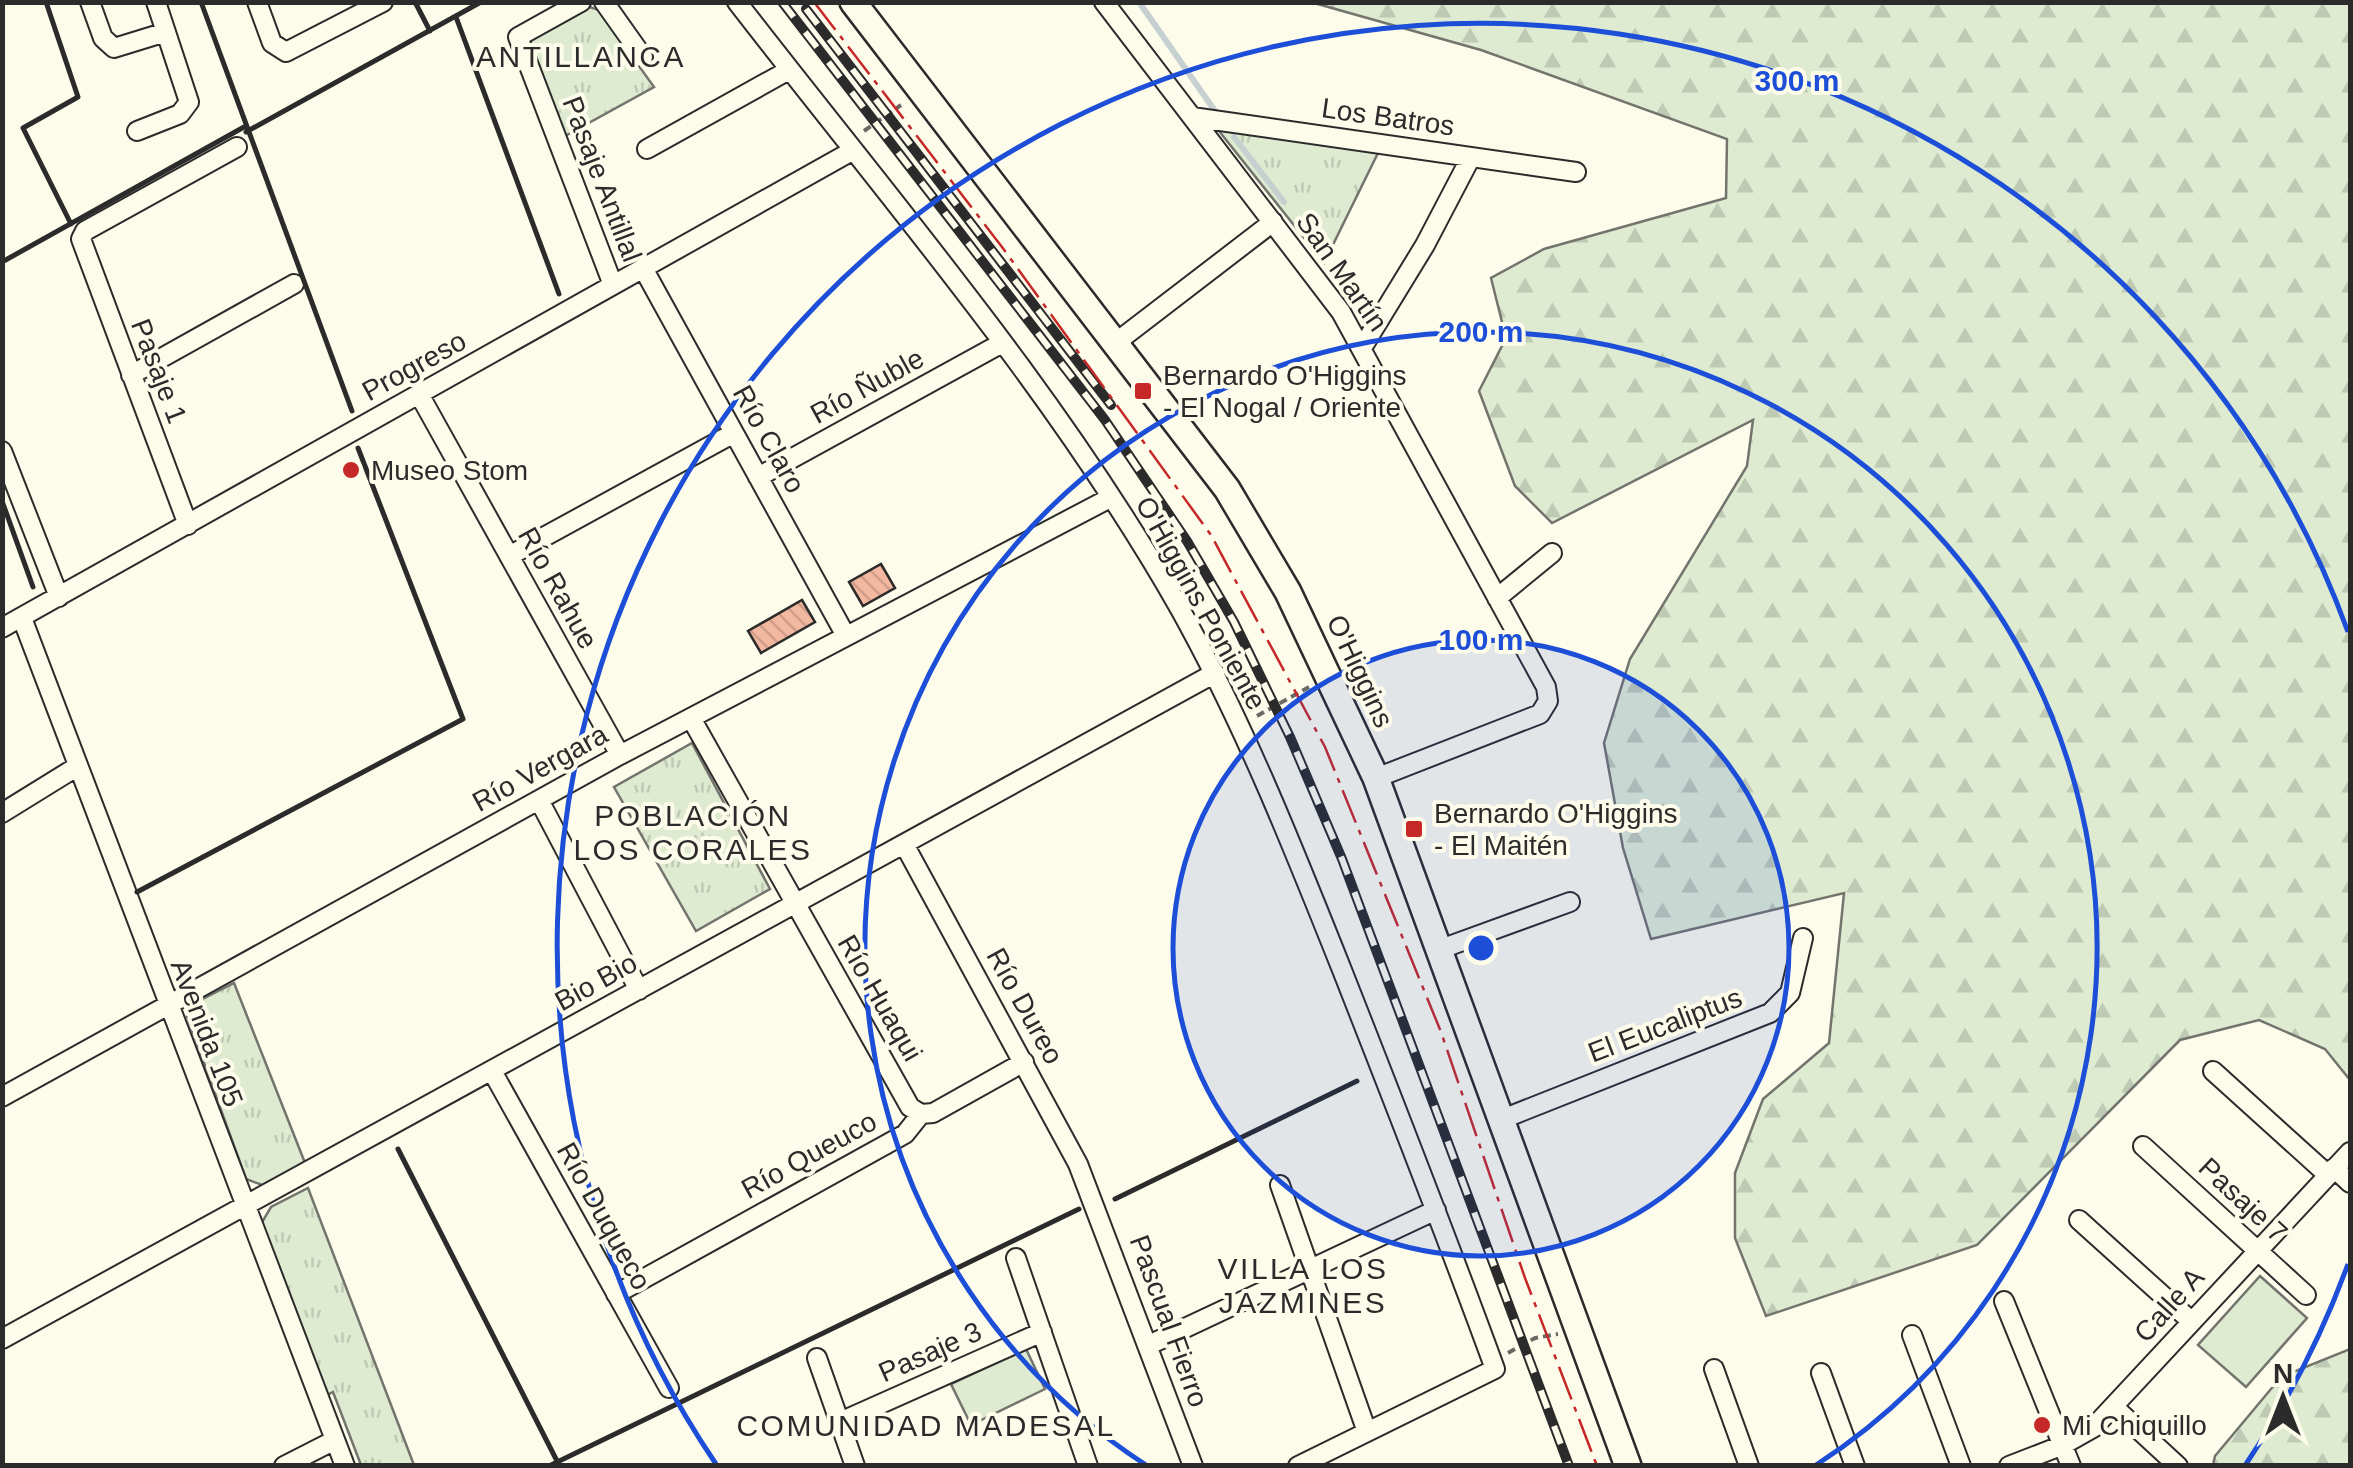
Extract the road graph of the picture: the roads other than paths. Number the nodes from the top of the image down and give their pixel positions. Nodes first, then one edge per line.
1 (90, 2) edge
2 (156, 2) edge
3 (257, 2) edge
4 (383, 2) edge
5 (581, 2) edge
6 (604, 2) edge
7 (737, 2) edge
8 (854, 2) edge
9 (1104, 2) edge
10 (360, 8) edge
11 (166, 32) junction
12 (643, 57) dead end
13 (790, 70) junction
14 (1192, 117) junction
15 (137, 131) dead end
16 (238, 147) dead end
17 (647, 149) dead end
18 (852, 151) junction
19 (1471, 157) junction
20 (1576, 172) dead end
21 (1273, 222) junction
22 (643, 268) junction
23 (294, 284) dead end
24 (613, 285) junction
25 (1002, 343) junction
26 (1114, 344) junction
27 (1362, 348) junction
28 (131, 375) junction
29 (419, 394) junction
30 (734, 433) junction
31 (2, 451) edge
32 (758, 477) junction
33 (1110, 498) junction
34 (188, 524) junction
35 (1552, 553) dead end
36 (509, 556) junction
37 (59, 597) junction
38 (1497, 598) junction
39 (22, 618) junction
40 (2, 628) edge
41 (846, 636) junction
42 (1215, 673) junction
43 (691, 718) junction
44 (620, 755) junction
45 (78, 766) junction
46 (1376, 778) junction
47 (539, 800) junction
48 (2, 813) edge
49 (904, 844) junction
50 (1570, 902) dead end
51 (795, 904) junction
52 (1802, 938) dead end
53 (1438, 950) junction
54 (639, 990) junction
55 (167, 1006) junction
56 (1024, 1062) junction
57 (492, 1071) junction
58 (2213, 1072) dead end
59 (2, 1097) edge
60 (921, 1114) junction
61 (1500, 1120) junction
62 (2143, 1146) dead end
63 (2350, 1152) edge
64 (2331, 1172) junction
65 (2350, 1183) edge
66 (1280, 1185) dead end
67 (1093, 1197) joint
68 (243, 1208) junction
69 (1436, 1210) junction
70 (2079, 1220) dead end
71 (2256, 1250) junction
72 (1016, 1258) dead end
73 (1312, 1269) junction
74 (616, 1294) junction
75 (2306, 1295) dead end
76 (2004, 1300) dead end
77 (2190, 1321) junction
78 (1042, 1332) junction
79 (1912, 1335) dead end
80 (2, 1339) edge
81 (1150, 1345) junction
82 (817, 1358) dead end
83 (1714, 1369) dead end
84 (1821, 1373) dead end
85 (669, 1388) dead end
86 (2114, 1407) junction
87 (840, 1422) junction
88 (1368, 1432) junction
89 (335, 1440) junction
90 (2063, 1446) junction
91 (284, 1466) edge
92 (344, 1466) edge
93 (855, 1466) edge
94 (1088, 1466) edge
95 (1193, 1466) edge
96 (1298, 1466) edge
97 (1628, 1466) edge
98 (1749, 1466) edge
99 (1855, 1466) edge
100 (1961, 1466) edge
101 (2009, 1466) edge
102 (2071, 1466) edge
103 (2178, 1466) edge

1 - 11 street
2 - 11 street
3 - 10 street
4 - 10 street
5 - 24 street, Pasaje Antillal
6 - 12 street
7 - 13 street, O'Higgins Poniente
8 - 26 street, O'Higgins
9 - 14 street, San Martín
11 - 15 street
13 - 17 street
13 - 18 street, O'Higgins Poniente
14 - 19 street, Los Batros
14 - 21 street, San Martín
16 - 28 street, Pasaje 1
18 - 22 street, Progreso
18 - 25 street, O'Higgins Poniente
19 - 20 street, Los Batros
19 - 27 street
21 - 26 street
21 - 27 street, San Martín
22 - 24 street, Progreso
22 - 30 street, Río Claro
23 - 28 street
24 - 29 street, Progreso
25 - 32 street, Río Ñuble
25 - 33 street, O'Higgins Poniente
26 - 46 street, O'Higgins
27 - 38 street, San Martín
28 - 34 street, Pasaje 1
29 - 34 street, Progreso
29 - 36 street, Río Rahue
30 - 32 street, Río Claro
30 - 36 street
31 - 37 street
32 - 41 street, Río Claro
33 - 41 street, Río Vergara
33 - 42 street, O'Higgins Poniente
34 - 37 street, Progreso
35 - 38 street
36 - 44 street, Río Rahue
37 - 39 street, Progreso
38 - 46 street, San Martín
39 - 40 street, Progreso
39 - 45 street, Avenida 105
41 - 43 street, Río Vergara
42 - 49 street, Bio Bio
42 - 69 street, O'Higgins Poniente
43 - 44 street, Río Vergara
43 - 51 street, Río Huaqui
44 - 47 street, Río Vergara
45 - 48 street
45 - 55 street, Avenida 105
46 - 53 street, O'Higgins
47 - 54 street
47 - 55 street, Río Vergara
49 - 51 street, Bio Bio
49 - 56 street, Río Dureo
50 - 53 street
51 - 54 street, Bio Bio
51 - 60 street, Río Huaqui
52 - 61 street, El Eucaliptus
53 - 61 street, O'Higgins
54 - 57 street, Bio Bio
55 - 59 street, Río Vergara
55 - 68 street, Avenida 105
56 - 60 street, Río Queuco
56 - 67 street, Río Dureo
57 - 68 street, Bio Bio
57 - 74 street, Río Duqueco
58 - 64 street
60 - 74 street, Río Queuco
61 - 97 street, O'Higgins
62 - 71 street, Pasaje 7
63 - 64 street, Calle A
64 - 65 street
64 - 71 street, Calle A
66 - 73 street
67 - 81 street, Pascual Fierro
68 - 80 street, Bio Bio
68 - 89 street, Avenida 105
69 - 73 street
69 - 88 street, O'Higgins Poniente
70 - 77 street
71 - 75 street, Pasaje 7
71 - 77 street, Calle A
72 - 78 street
73 - 81 street
73 - 88 street
74 - 85 street, Río Duqueco
76 - 90 street
77 - 86 street, Calle A
78 - 87 street, Pasaje 3
78 - 94 street
79 - 100 street
81 - 95 street, Pascual Fierro
82 - 87 street
83 - 98 street
84 - 99 street
86 - 90 street, Calle A
86 - 103 street
87 - 93 street
88 - 96 street
89 - 91 street
89 - 92 street, Avenida 105
90 - 101 street, Calle A
90 - 102 street

